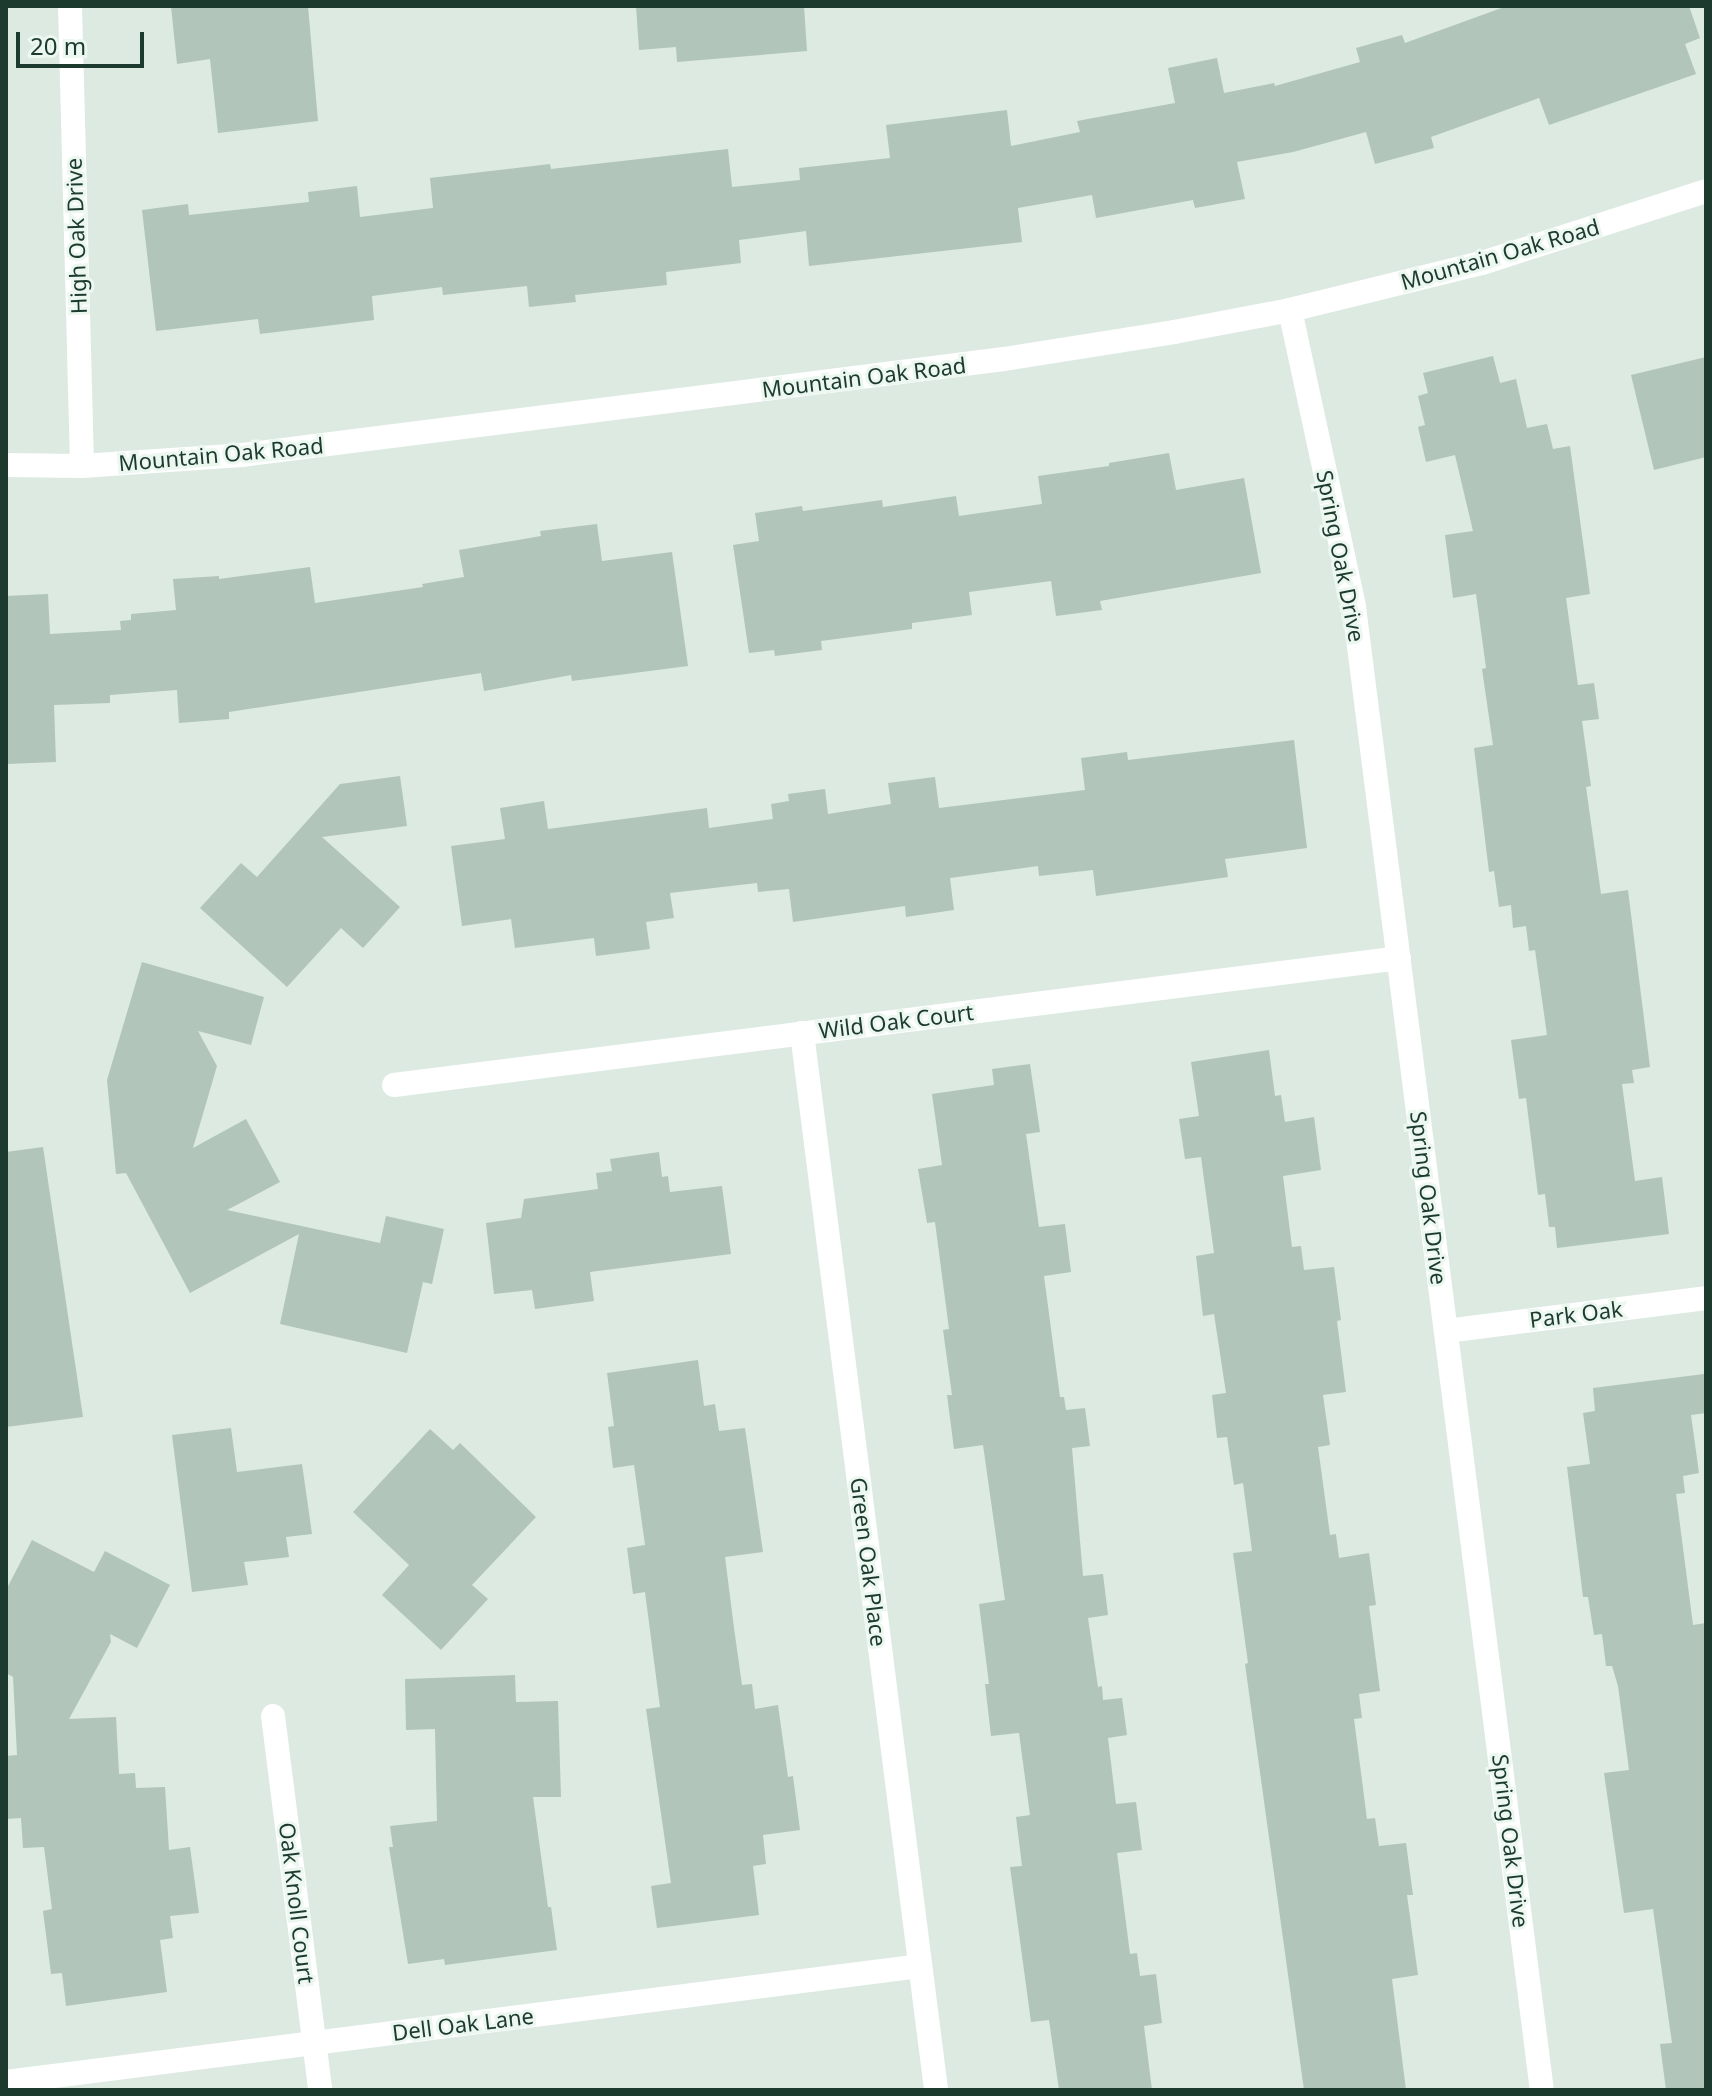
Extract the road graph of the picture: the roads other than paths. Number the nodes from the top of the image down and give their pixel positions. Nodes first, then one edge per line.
1 (70, 6) edge
2 (1706, 191) edge
3 (1290, 310) junction
4 (6, 465) edge
5 (82, 466) junction
6 (1399, 958) junction
7 (802, 1033) junction
8 (394, 1085) dead end
9 (1706, 1298) edge
10 (1446, 1331) junction
11 (273, 1716) dead end
12 (920, 1966) junction
13 (314, 2043) junction
14 (6, 2082) edge
15 (320, 2090) edge
16 (936, 2090) edge
17 (1542, 2090) edge

1 - 5 street, High Oak Drive
2 - 3 street, Mountain Oak Road
3 - 5 street, Mountain Oak Road
3 - 6 street, Spring Oak Drive
4 - 5 street, Mountain Oak Road
6 - 7 street, Wild Oak Court
6 - 10 street, Spring Oak Drive
7 - 8 street, Wild Oak Court
7 - 12 street, Green Oak Place
9 - 10 street, Park Oak
10 - 17 street, Spring Oak Drive
11 - 13 street, Oak Knoll Court
12 - 13 street, Dell Oak Lane
12 - 16 street, Green Oak Place
13 - 14 street, Dell Oak Lane
13 - 15 street, Oak Knoll Court

